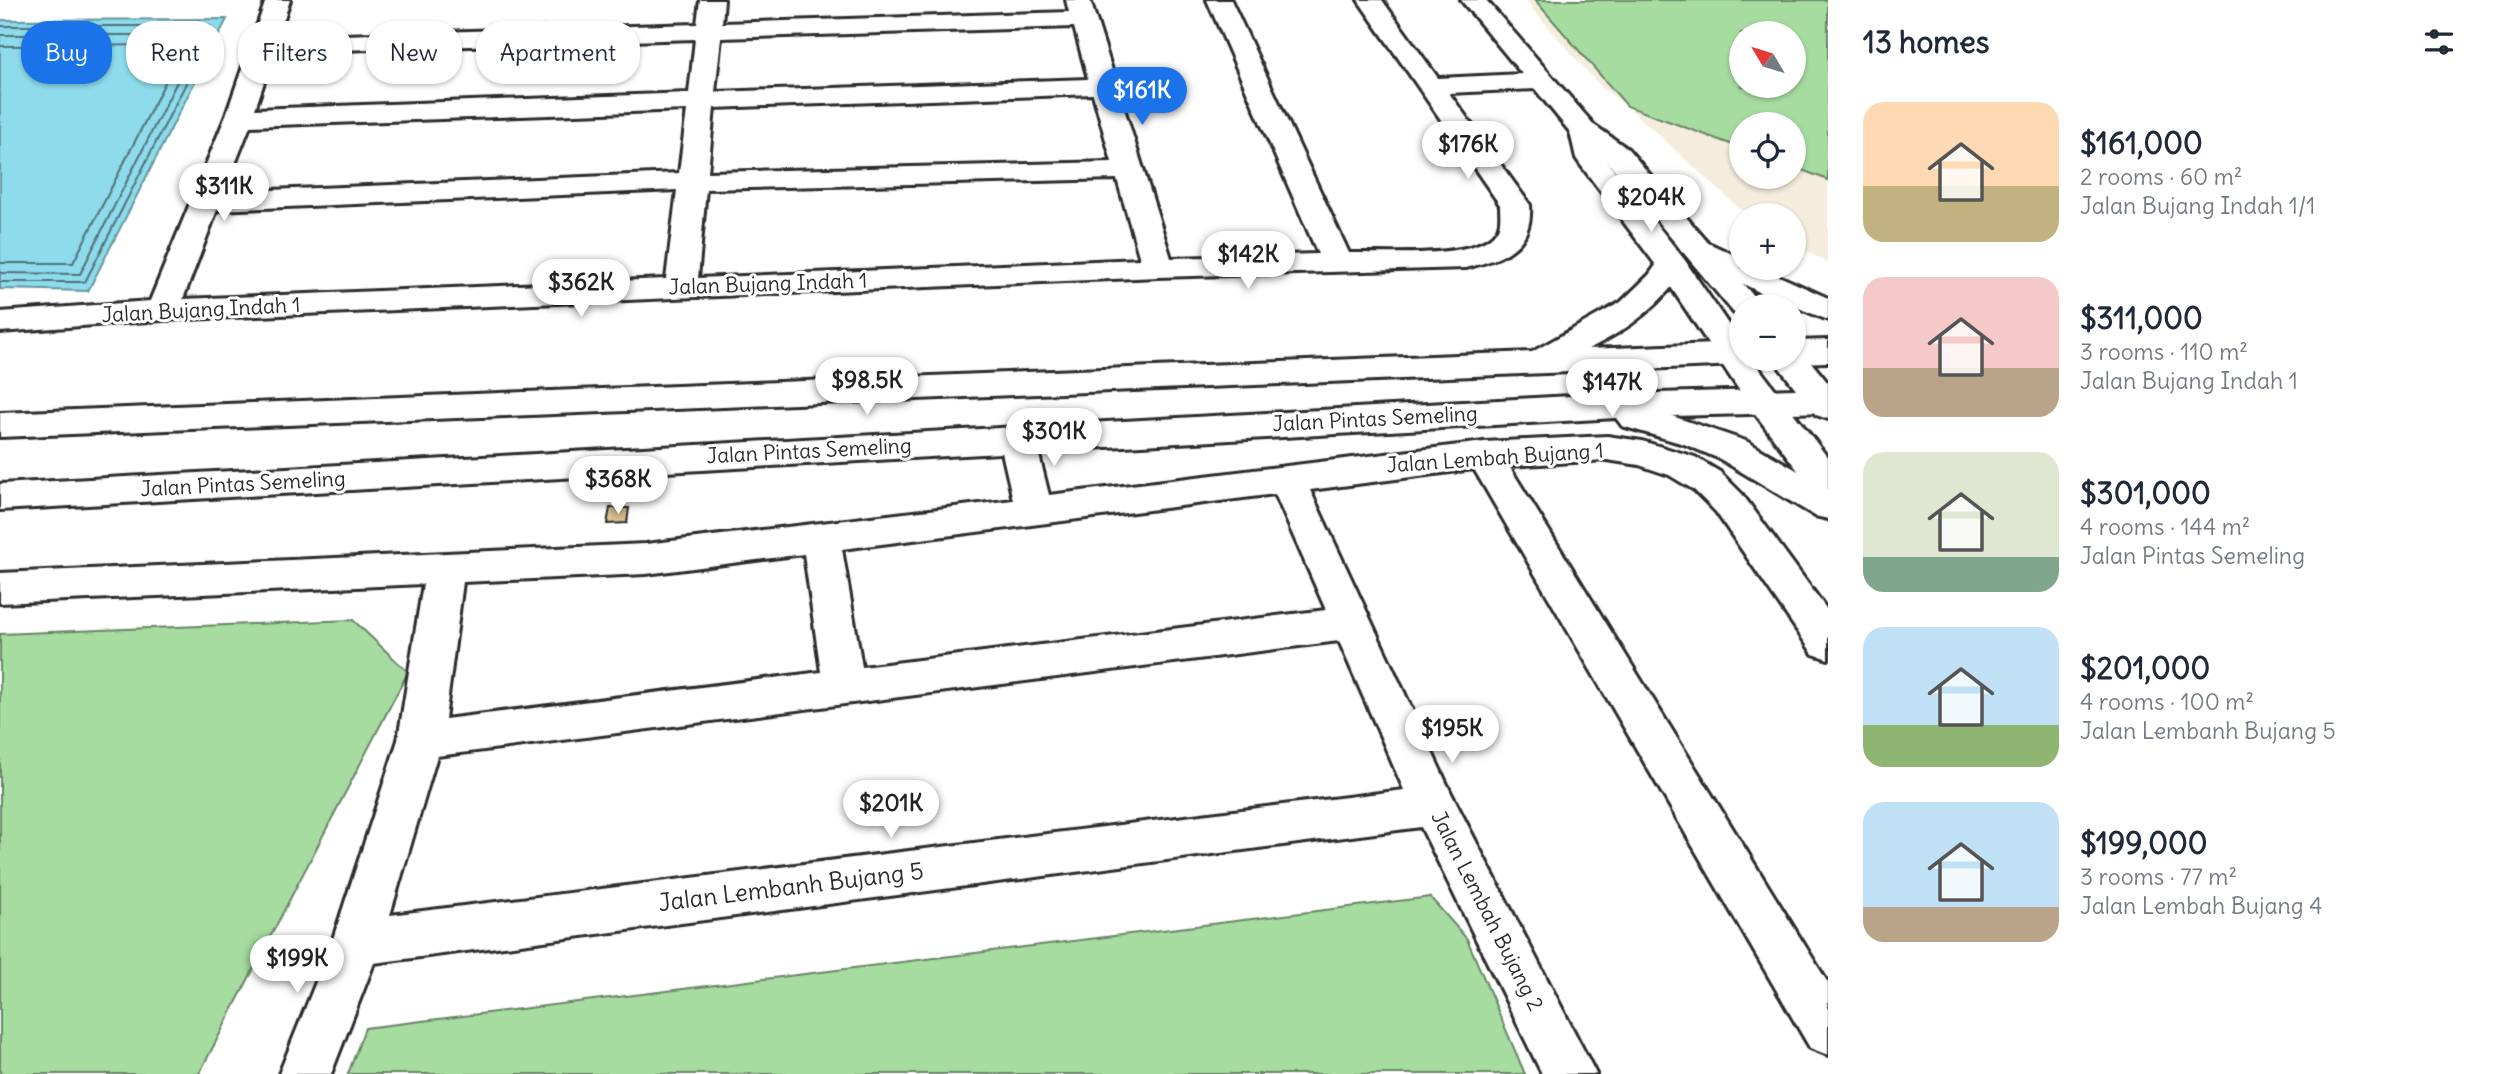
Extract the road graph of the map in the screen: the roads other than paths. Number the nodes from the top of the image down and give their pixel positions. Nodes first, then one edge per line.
1 (278, 0) edge
2 (712, 0) edge
3 (1219, 0) edge
4 (1370, 0) edge
5 (1473, 0) edge
6 (1081, 9) edge
7 (271, 21) edge
8 (709, 30) junction
9 (352, 42) edge
10 (1542, 81) junction
11 (250, 84) edge
12 (1103, 86) junction
13 (1431, 86) junction
14 (701, 101) junction
15 (239, 118) junction
16 (1130, 170) junction
17 (692, 181) junction
18 (205, 202) junction
19 (1683, 255) junction
20 (1337, 261) junction
21 (1158, 268) junction
22 (681, 288) junction
23 (1730, 294) edge
24 (163, 310) junction
25 (1828, 310) edge
26 (0, 322) edge
27 (1729, 342) edge
28 (1828, 351) edge
29 (1806, 352) edge
30 (1729, 355) edge
31 (1534, 362) junction
32 (1746, 371) edge
33 (1800, 371) edge
34 (1765, 402) junction
35 (1826, 402) edge
36 (1589, 407) junction
37 (0, 425) edge
38 (1017, 439) junction
39 (1484, 454) junction
40 (1286, 478) junction
41 (1828, 484) edge
42 (0, 498) edge
43 (1828, 506) edge
44 (1034, 511) junction
45 (821, 538) junction
46 (445, 569) junction
47 (0, 588) edge
48 (1352, 622) junction
49 (1828, 643) edge
50 (844, 687) junction
51 (421, 740) junction
52 (1434, 806) junction
53 (357, 942) junction
54 (1828, 1030) edge
55 (305, 1074) edge
56 (1570, 1074) edge

1 - 7 street
2 - 8 street
3 - 20 street
4 - 13 street
5 - 10 street
6 - 8 street
6 - 12 street
8 - 9 street
8 - 14 street
10 - 13 street
10 - 19 street
11 - 15 street
12 - 14 street
12 - 16 street
13 - 20 street, Jalan Bujang Indah 1
14 - 15 street
14 - 17 street
15 - 18 street
16 - 17 street
16 - 21 street
17 - 18 street
17 - 22 street
18 - 24 street
19 - 23 street
19 - 25 street
19 - 27 street
19 - 31 street
20 - 21 street, Jalan Bujang Indah 1
21 - 22 street, Jalan Bujang Indah 1
22 - 24 street, Jalan Bujang Indah 1
24 - 26 street, Jalan Bujang Indah 1
28 - 29 street
30 - 31 street
31 - 37 street
32 - 34 street
33 - 35 street
34 - 35 street, Jalan Pintas Semeling
34 - 36 street, Jalan Pintas Semeling
34 - 41 street
36 - 38 street, Jalan Pintas Semeling
36 - 43 street
38 - 42 street, Jalan Pintas Semeling
38 - 44 street
39 - 40 street, Jalan Lembah Bujang 1
39 - 49 street, Jalan Lembah Bujang 1
39 - 54 street
40 - 44 street, Jalan Lembah Bujang 1
40 - 48 street, Jalan Lembah Bujang 2
44 - 45 street, Jalan Lembah Bujang 1
45 - 46 street, Jalan Lembah Bujang 1
45 - 50 street
46 - 47 street, Jalan Lembah Bujang 1
46 - 51 street
48 - 50 street
48 - 52 street, Jalan Lembah Bujang 2
50 - 51 street
51 - 53 street
52 - 53 street, Jalan Lembanh Bujang 5
52 - 56 street, Jalan Lembah Bujang 2
53 - 55 street

